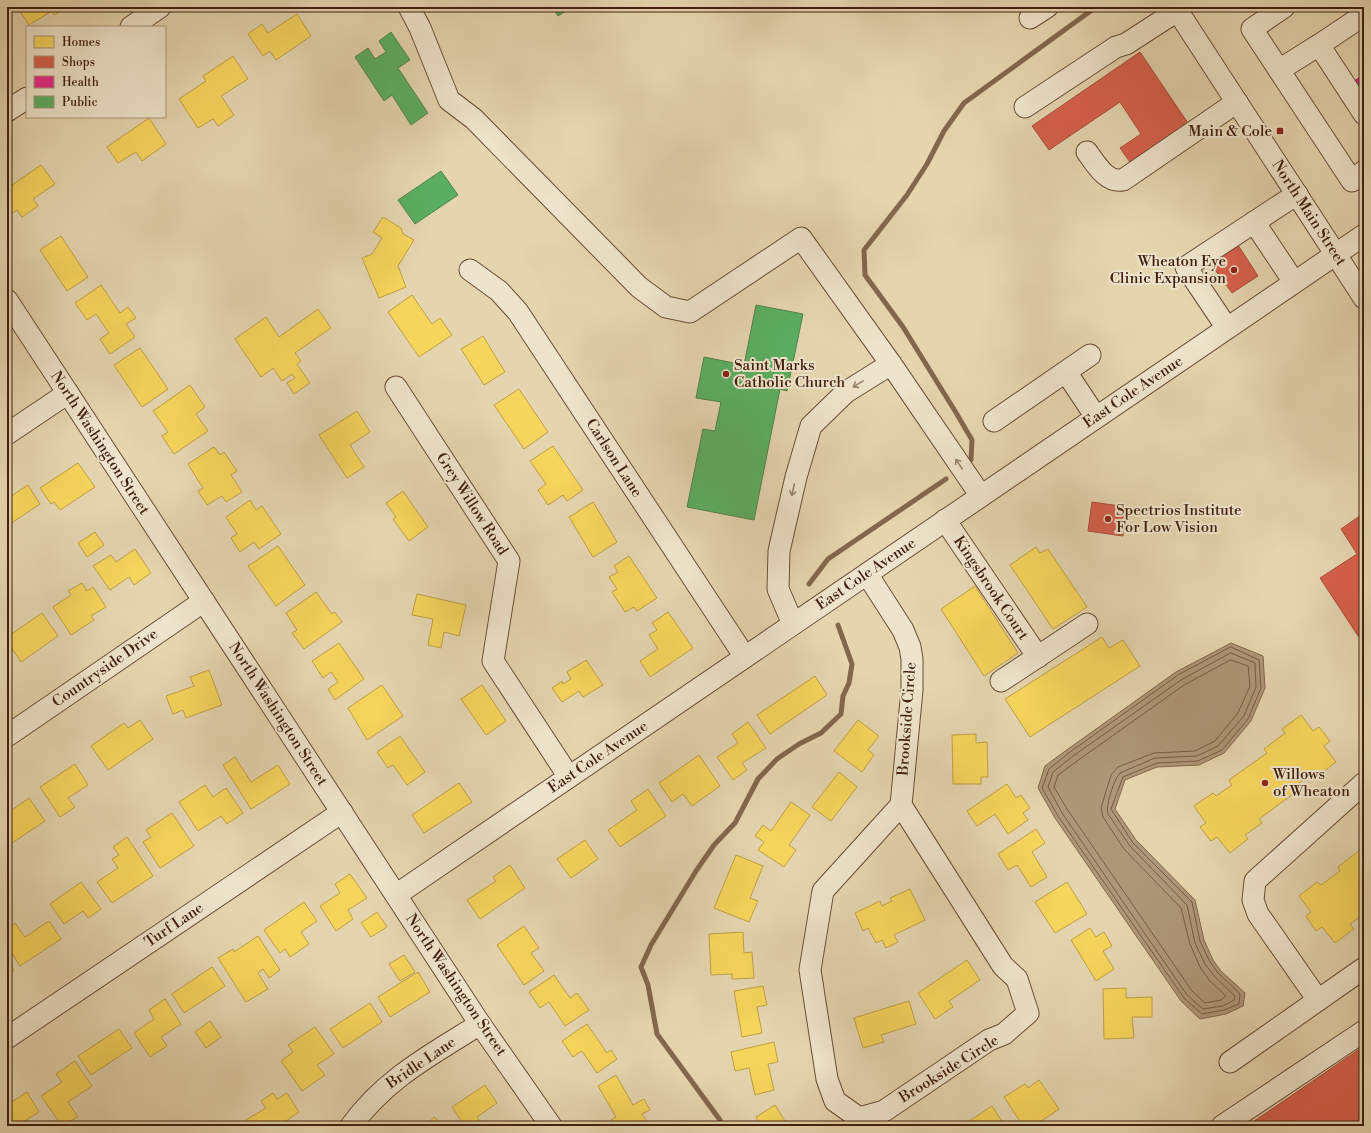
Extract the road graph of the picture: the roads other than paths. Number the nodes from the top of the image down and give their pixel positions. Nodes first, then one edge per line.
1 (160, 7) edge
2 (409, 7) edge
3 (1284, 7) edge
4 (1176, 9) edge
5 (1364, 15) edge
6 (132, 26) edge
7 (1319, 46) junction
8 (1279, 70) junction
9 (26, 99) edge
10 (1237, 102) junction
11 (1025, 107) dead end
12 (7, 111) edge
13 (1364, 114) edge
14 (1087, 152) dead end
15 (1364, 172) edge
16 (1297, 194) junction
17 (1254, 222) junction
18 (1364, 235) edge
19 (1336, 254) junction
20 (470, 270) dead end
21 (1294, 282) junction
22 (1364, 298) edge
23 (7, 300) edge
24 (1227, 328) junction
25 (1090, 355) dead end
26 (892, 364) junction
27 (1066, 372) junction
28 (396, 387) dead end
29 (68, 393) junction
30 (1096, 418) junction
31 (994, 421) dead end
32 (7, 434) edge
33 (981, 496) junction
34 (945, 520) junction
35 (867, 574) junction
36 (204, 601) junction
37 (793, 624) junction
38 (1087, 624) dead end
39 (745, 657) junction
40 (1038, 657) junction
41 (1001, 681) dead end
42 (7, 736) edge
43 (569, 777) junction
44 (1364, 783) edge
45 (901, 805) junction
46 (342, 812) junction
47 (396, 895) junction
48 (1364, 968) edge
49 (1318, 1000) junction
50 (480, 1024) junction
51 (1364, 1032) edge
52 (7, 1038) edge
53 (1230, 1062) dead end
54 (351, 1126) edge
55 (551, 1126) edge
56 (1222, 1126) edge

1 - 6 street
2 - 26 street
3 - 8 street
4 - 10 street, North Main Street
4 - 11 street
5 - 7 street
7 - 8 street
7 - 13 street
8 - 15 street
9 - 12 street
10 - 14 street
10 - 16 street, North Main Street
16 - 17 street
16 - 19 street, North Main Street
17 - 21 street
17 - 24 street
18 - 19 street, East Cole Avenue
19 - 21 street, East Cole Avenue
19 - 22 street, North Main Street
20 - 39 street, Carlson Lane
21 - 24 street, East Cole Avenue
23 - 29 street, North Washington Street
24 - 30 street, East Cole Avenue
25 - 27 street
33 -> 26 street
26 -> 37 street
27 - 30 street
27 - 31 street
28 - 43 street, Grey Willow Road
29 - 32 street
29 - 36 street, North Washington Street
30 - 33 street, East Cole Avenue
33 - 34 street, East Cole Avenue
34 - 35 street, East Cole Avenue
34 - 40 street, Kingsbrook Court
35 - 37 street, East Cole Avenue
35 - 45 street, Brookside Circle
36 - 42 street, Countryside Drive
36 - 46 street, North Washington Street
37 - 39 street, East Cole Avenue
38 - 40 street
39 - 43 street, East Cole Avenue
40 - 41 street
43 - 47 street, East Cole Avenue
44 - 49 street
45 - 45 street, Brookside Circle
46 - 47 street, North Washington Street
46 - 52 street, Turf Lane
47 - 50 street, North Washington Street
48 - 49 street
49 - 53 street
50 - 54 street, Bridle Lane
50 - 55 street, North Washington Street
51 - 56 street

